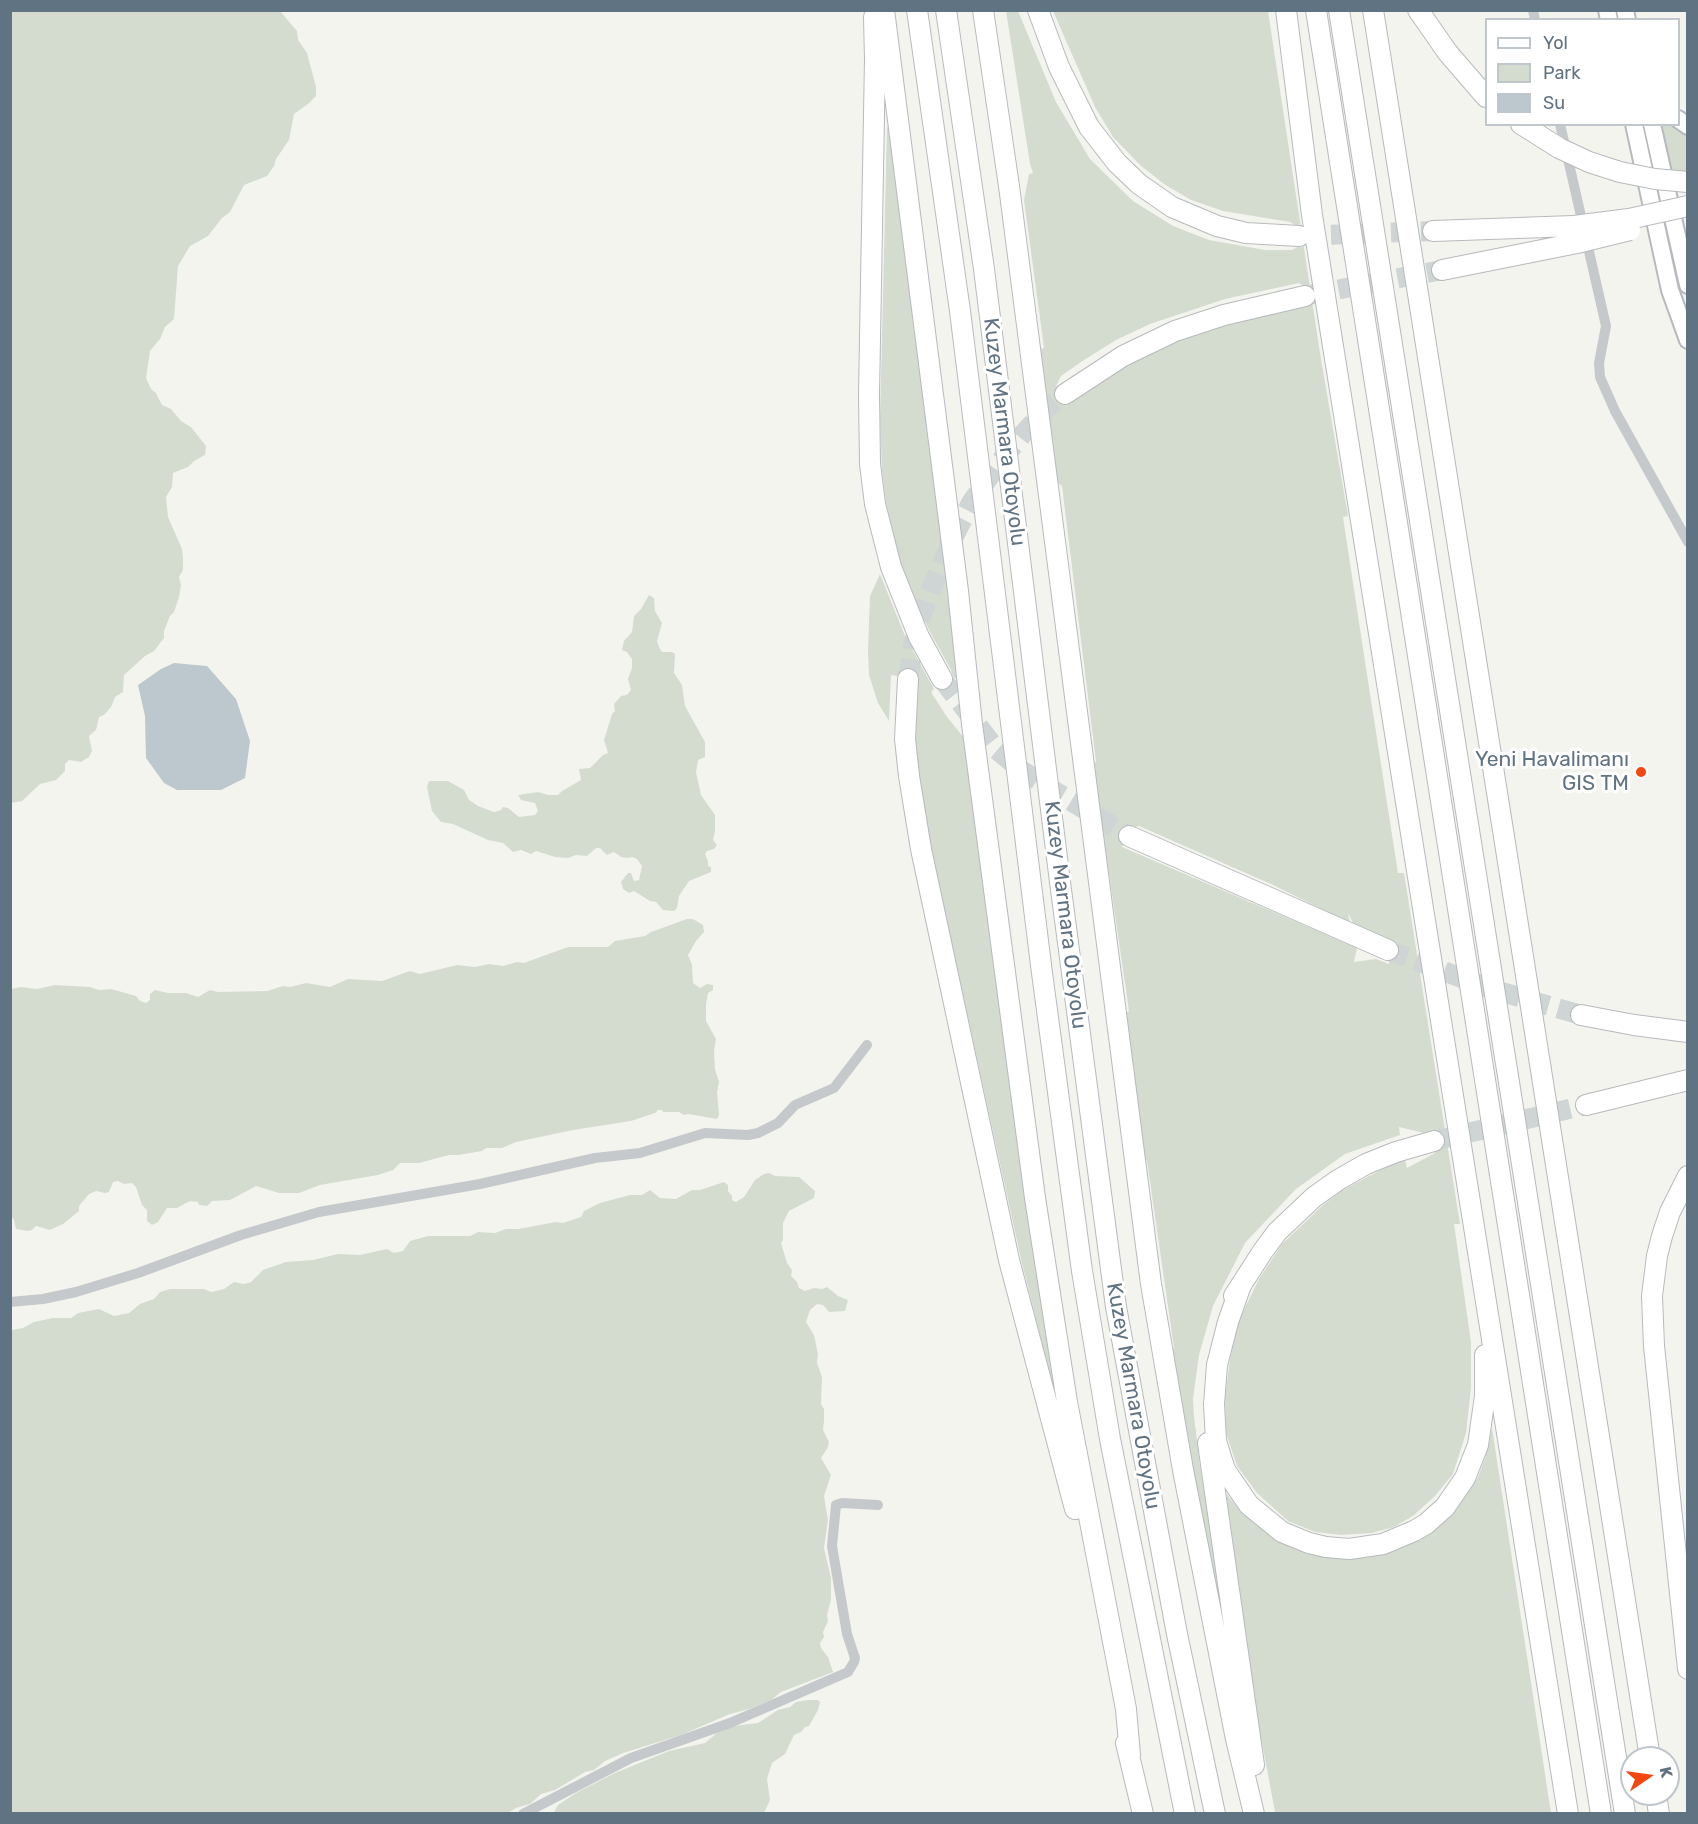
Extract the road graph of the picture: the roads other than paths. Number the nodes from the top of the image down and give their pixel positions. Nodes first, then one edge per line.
1 (873, 10) edge
2 (884, 10) edge
3 (917, 10) edge
4 (946, 10) edge
5 (983, 10) edge
6 (1028, 10) edge
7 (1038, 10) edge
8 (1286, 10) edge
9 (1316, 10) edge
10 (1339, 10) edge
11 (1373, 10) edge
12 (1418, 10) edge
13 (1485, 96) edge
14 (1524, 126) edge
15 (1560, 126) edge
16 (1634, 126) edge
17 (1652, 126) edge
18 (1098, 139) junction
19 (1688, 182) edge
20 (1688, 206) edge
21 (1688, 215) edge
22 (1433, 231) tunnel mouth
23 (1575, 235) junction
24 (1299, 236) tunnel mouth
25 (1442, 270) tunnel mouth
26 (1688, 285) edge
27 (1305, 296) tunnel mouth
28 (1688, 340) edge
29 (1065, 394) tunnel mouth
30 (1688, 542) edge
31 (908, 679) tunnel mouth
32 (942, 679) tunnel mouth
33 (1129, 836) tunnel mouth
34 (1388, 950) tunnel mouth
35 (1581, 1015) tunnel mouth
36 (1688, 1032) edge
37 (867, 1045) dead end
38 (1688, 1080) edge
39 (1586, 1105) tunnel mouth
40 (1456, 1127) junction
41 (1434, 1141) tunnel mouth
42 (1688, 1176) edge
43 (1241, 1286) junction
44 (10, 1302) edge
45 (878, 1505) dead end
46 (1688, 1669) edge
47 (1648, 1746) edge
48 (1130, 1755) junction
49 (523, 1814) edge
50 (1143, 1814) edge
51 (1185, 1814) edge
52 (1215, 1814) edge
53 (1254, 1814) edge
54 (1264, 1814) edge
55 (1568, 1814) edge
56 (1601, 1814) edge
57 (1625, 1814) edge

1 - 32 highway
2 - 48 highway
3 - 51 highway, Kuzey Marmara Otoyolu
4 - 52 highway, Kuzey Marmara Otoyolu
5 - 53 highway
6 - 18 highway
7 - 18 highway
8 - 40 highway
9 - 56 highway
10 - 57 highway
11 - 47 highway
12 - 13 highway
14 - 19 highway, bridge
15 - 30 street
16 - 28 main road
17 - 26 main road
18 - 24 highway
20 - 23 highway, bridge
21 - 23 highway, bridge
22 - 23 highway
23 - 25 highway
27 - 29 highway
31 - 48 highway
33 - 34 highway
35 - 36 highway
37 - 44 street
38 - 39 highway
40 - 43 highway
40 - 55 highway
41 - 43 highway
42 - 46 highway
43 - 54 highway
45 - 49 street
48 - 50 highway

